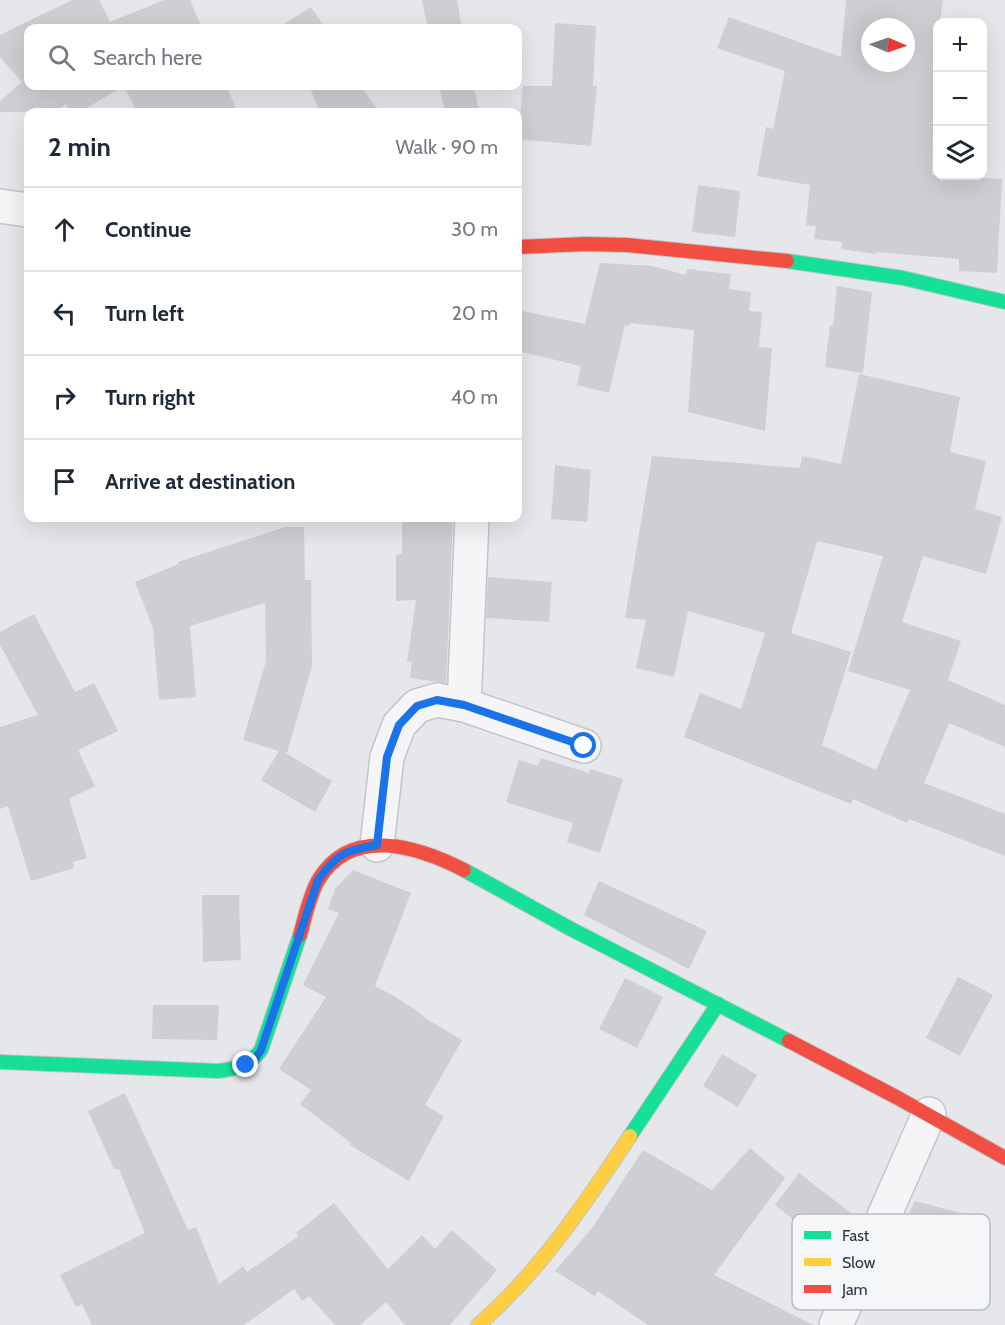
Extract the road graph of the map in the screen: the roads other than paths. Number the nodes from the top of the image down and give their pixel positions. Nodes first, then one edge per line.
1 (0, 206) edge
2 (24, 209) edge
3 (522, 247) edge
4 (1005, 302) edge
5 (472, 522) edge
6 (464, 705) junction
7 (584, 746) dead end
8 (377, 845) junction
9 (718, 1004) junction
10 (0, 1062) edge
11 (929, 1114) junction
12 (1005, 1158) edge
13 (885, 1214) edge
14 (843, 1310) edge
15 (478, 1325) edge
16 (836, 1325) edge

1 - 2 street
3 - 4 street
5 - 6 street
6 - 7 street
6 - 8 street
8 - 9 street
8 - 10 street
9 - 11 street
9 - 15 street
11 - 12 street
11 - 13 street
14 - 16 street

